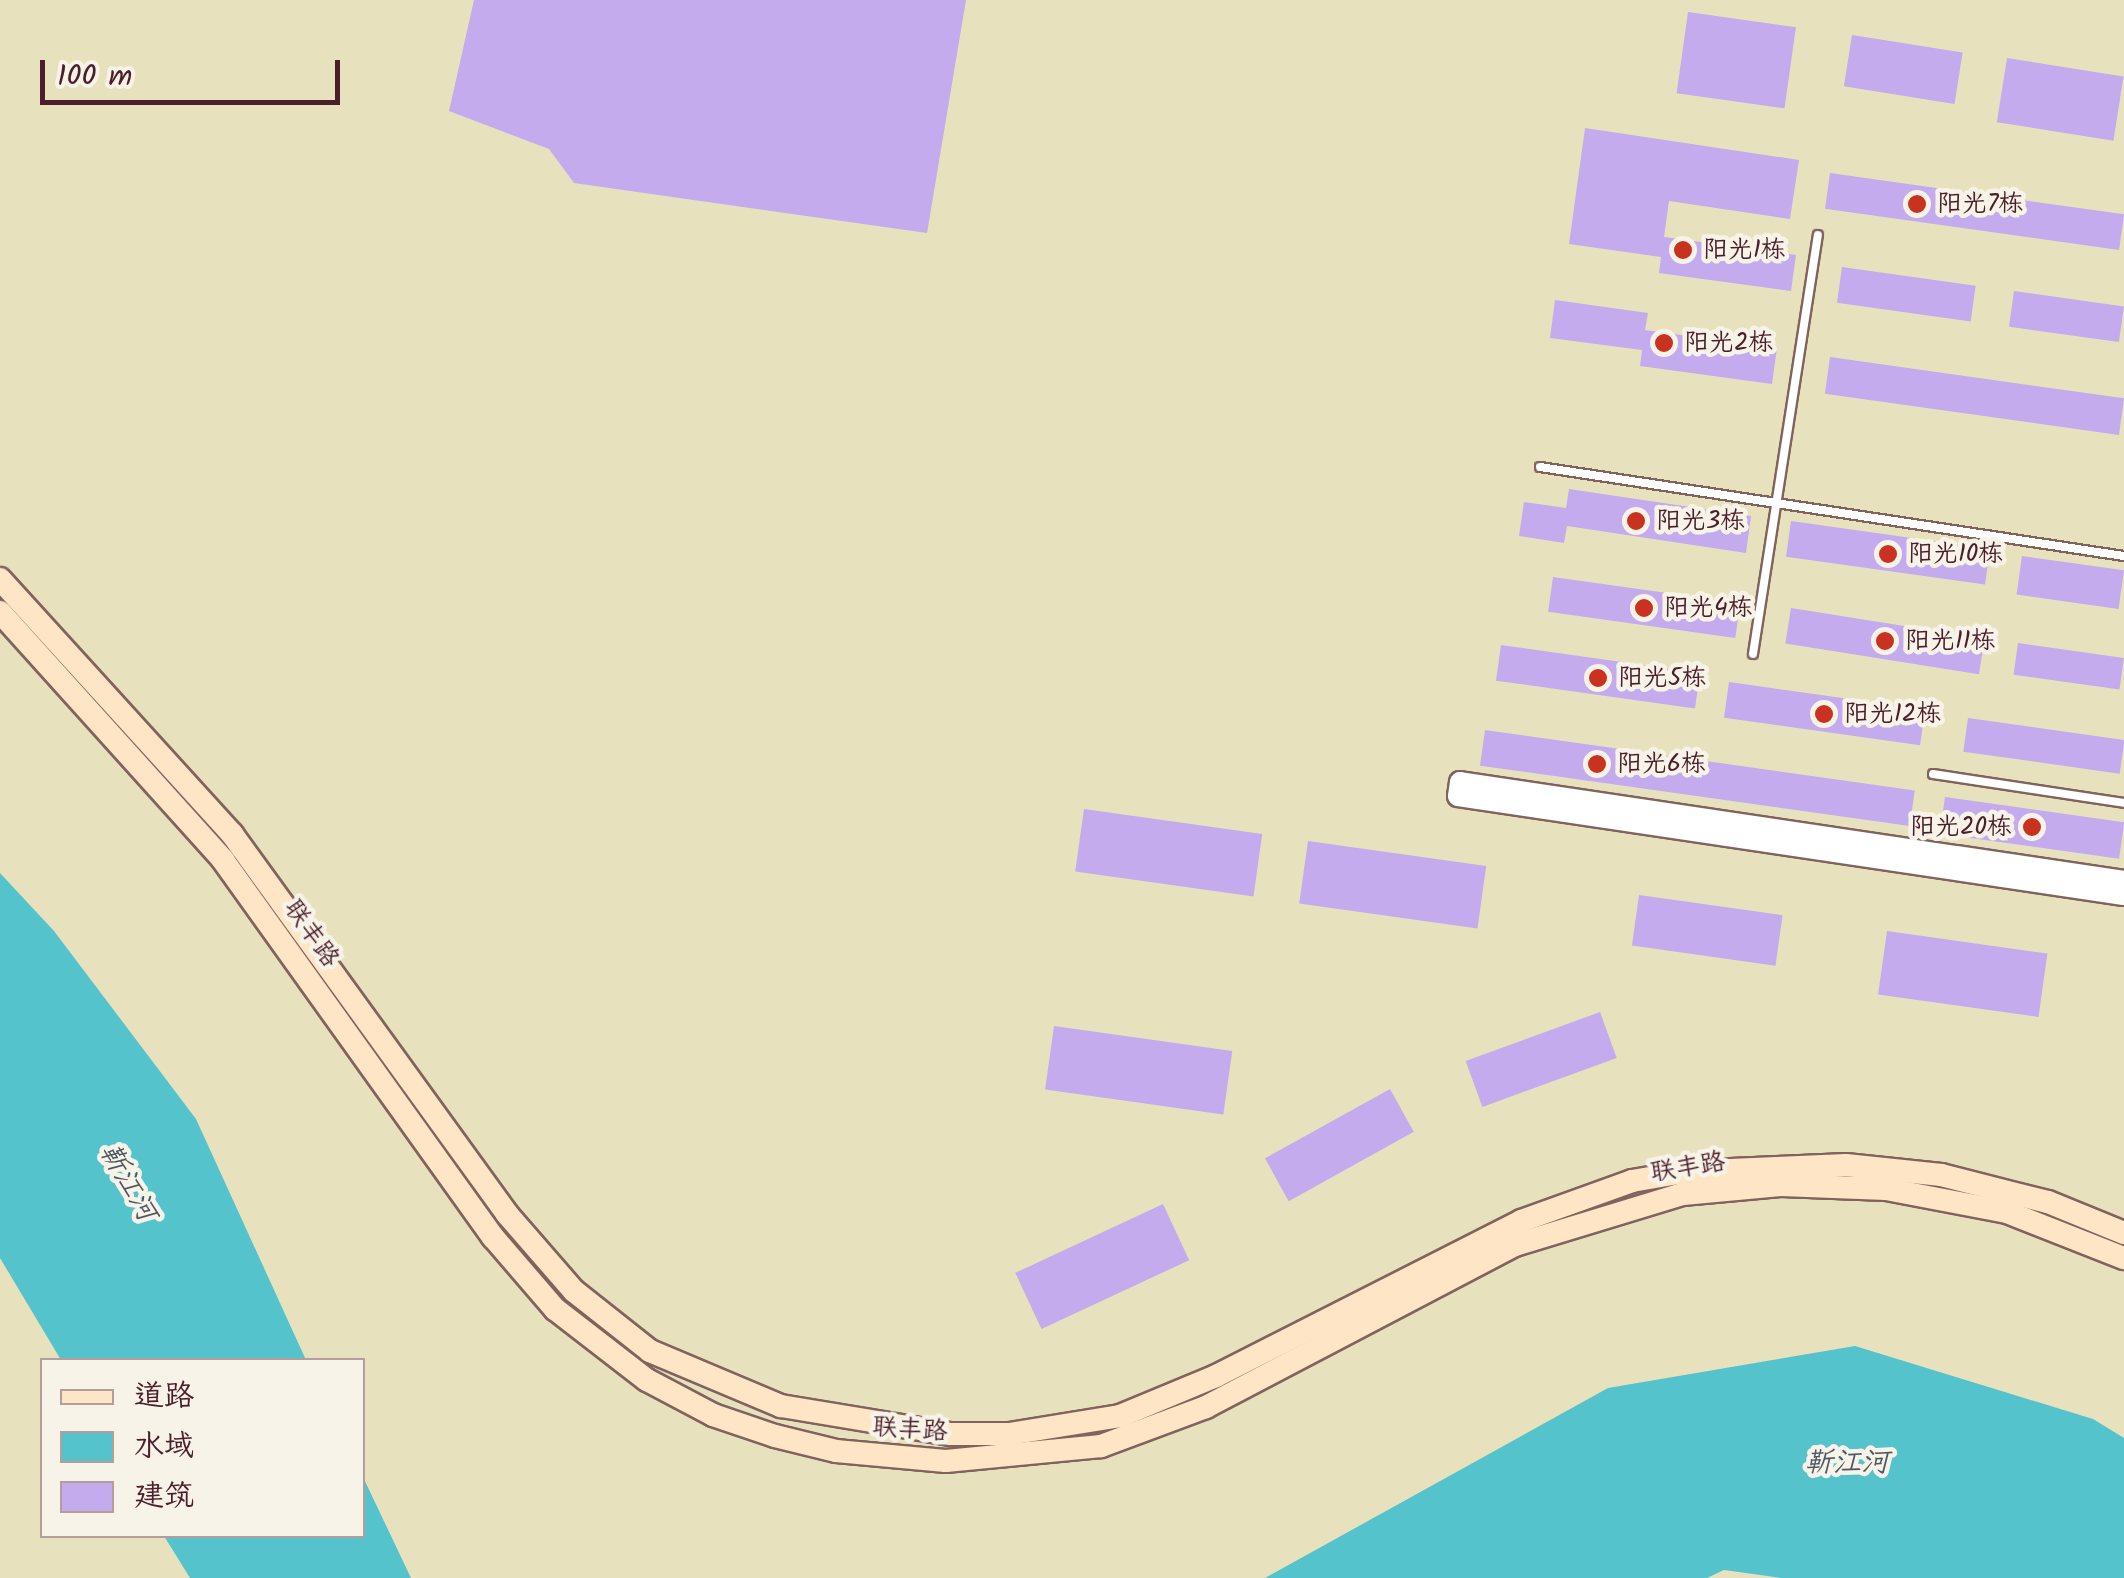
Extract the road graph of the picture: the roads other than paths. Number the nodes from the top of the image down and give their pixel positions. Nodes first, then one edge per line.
1 (1818, 235) dead end
2 (1540, 467) dead end
3 (1776, 503) junction
4 (2124, 556) edge
5 (0, 580) edge
6 (0, 612) edge
7 (1753, 654) dead end
8 (1933, 774) dead end
9 (2124, 802) edge
10 (2124, 881) edge
11 (2124, 895) edge
12 (2124, 1233) edge
13 (2124, 1258) edge

1 - 3 lane
2 - 3 lane
3 - 4 lane
3 - 7 lane
5 - 12 main road, 联丰路
6 - 13 main road, 联丰路
8 - 9 lane
10 - 11 street

